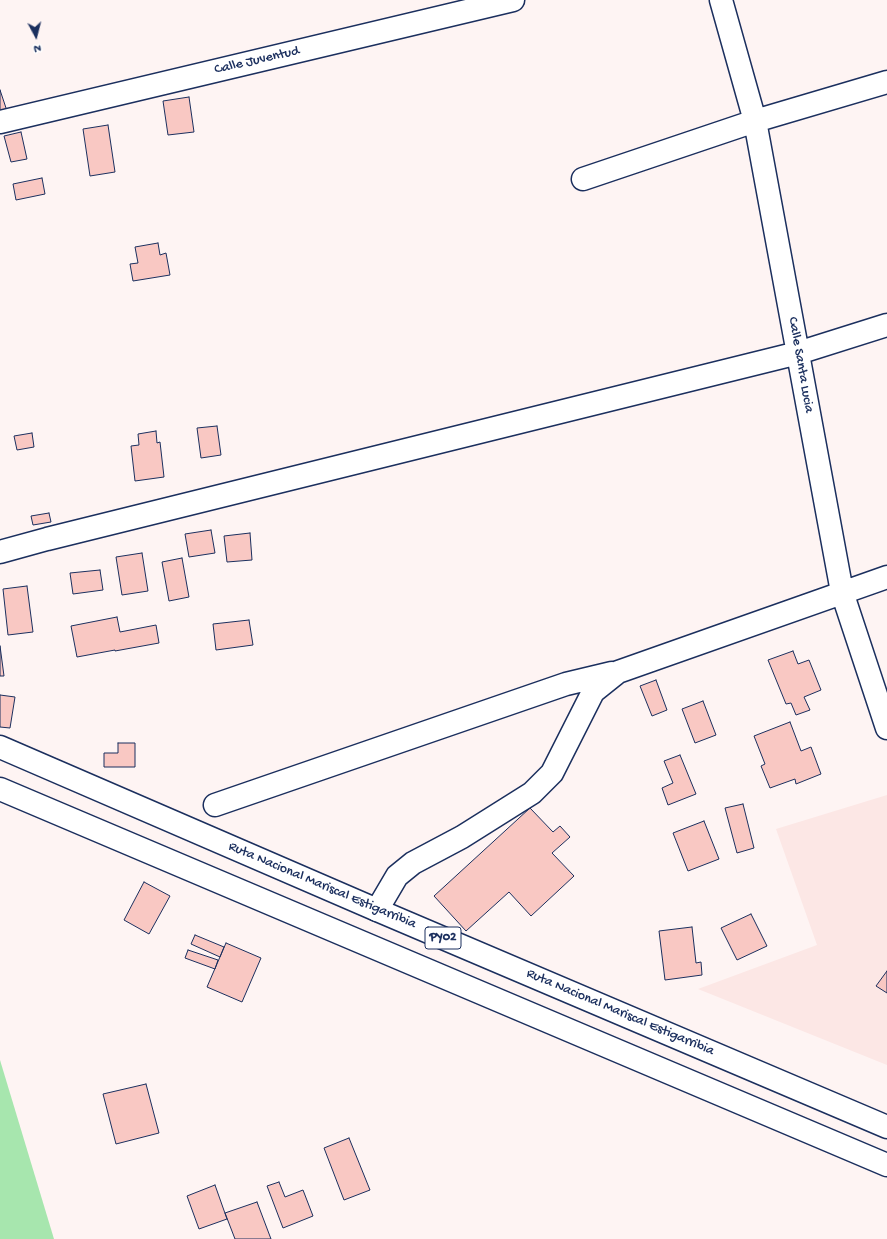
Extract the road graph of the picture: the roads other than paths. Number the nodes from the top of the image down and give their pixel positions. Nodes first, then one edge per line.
1 (513, 0) edge
2 (721, 0) edge
3 (887, 82) edge
4 (755, 121) junction
5 (0, 122) edge
6 (584, 179) dead end
7 (887, 325) edge
8 (798, 353) junction
9 (0, 552) edge
10 (887, 577) edge
11 (842, 592) junction
12 (618, 672) junction
13 (887, 728) edge
14 (0, 746) edge
15 (0, 788) edge
16 (216, 805) dead end
17 (378, 910) junction
18 (886, 1126) edge
19 (887, 1164) edge

1 - 5 main road, Calle Juventud
2 - 4 main road, Calle Santa Lucia
3 - 4 main road
4 - 6 main road
4 - 8 main road, Calle Santa Lucia
7 - 8 main road
8 - 9 main road
8 - 11 main road, Calle Santa Lucia
10 - 11 main road
11 - 12 main road
11 - 13 main road, Calle Santa Lucia
12 - 16 main road
12 - 17 main road
14 - 17 main road, Ruta Nacional Mariscal Estigarribia / PY02
15 - 19 main road, PY02
17 - 18 main road, Ruta Nacional Mariscal Estigarribia / PY02

